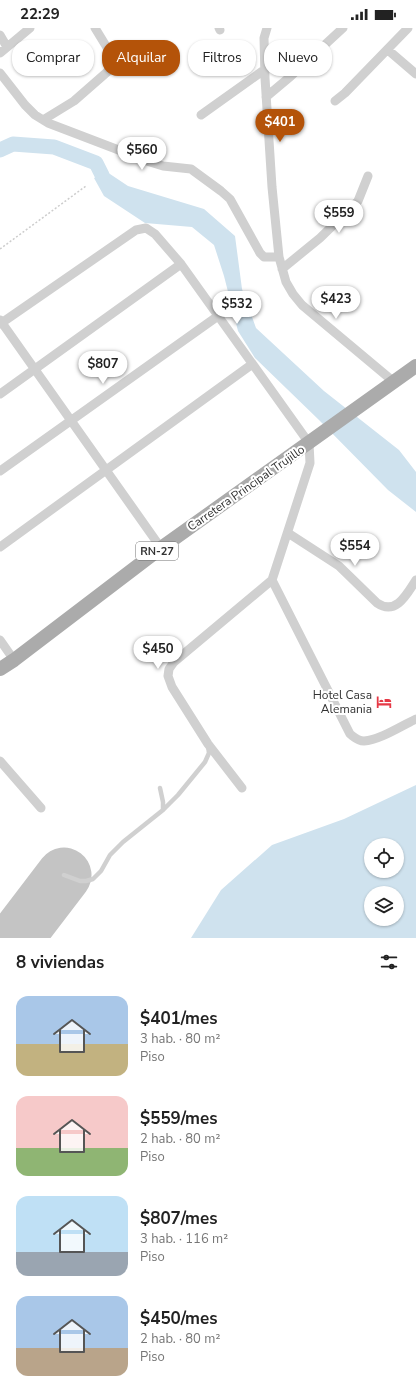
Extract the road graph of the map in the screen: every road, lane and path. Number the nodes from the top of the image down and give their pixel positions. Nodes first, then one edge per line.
1 (30, 28) edge
2 (95, 28) edge
3 (267, 28) edge
4 (343, 28) edge
5 (408, 28) edge
6 (0, 35) edge
7 (264, 40) edge
8 (4, 50) edge
9 (388, 50) junction
10 (414, 69) edge
11 (264, 70) edge
12 (0, 73) edge
13 (264, 76) edge
14 (266, 98) junction
15 (335, 101) dead end
16 (201, 114) dead end
17 (43, 120) junction
18 (368, 176) dead end
19 (86, 186) dead end
20 (0, 249) edge
21 (279, 257) junction
22 (181, 264) junction
23 (282, 269) junction
24 (218, 316) junction
25 (1, 322) edge
26 (251, 365) junction
27 (416, 366) edge
28 (35, 369) junction
29 (394, 382) junction
30 (0, 394) edge
31 (72, 421) junction
32 (313, 441) junction
33 (0, 471) edge
34 (107, 471) junction
35 (288, 533) junction
36 (0, 547) edge
37 (161, 548) junction
38 (272, 580) junction
39 (416, 580) edge
40 (0, 640) edge
41 (14, 660) junction
42 (0, 669) edge
43 (416, 719) edge
44 (208, 744) junction
45 (0, 762) edge
46 (160, 788) dead end
47 (242, 788) dead end
48 (41, 808) dead end
49 (163, 810) junction
50 (64, 876) dead end

1 - 8 street
2 - 17 street
3 - 7 street
4 - 14 street
5 - 9 street
6 - 8 street
9 - 10 street
9 - 15 street
11 - 16 street
12 - 17 street
13 - 14 street
14 - 21 street
17 - 21 street
18 - 23 street
19 - 20 path
21 - 23 street
22 - 24 street
22 - 25 street
22 - 28 street
23 - 29 street
24 - 26 street
24 - 31 street
25 - 28 street
26 - 32 street
26 - 34 street
27 - 29 main road, RN-27
28 - 30 street
28 - 31 street
29 - 32 main road, Carretera Principal Trujillo / RN-27
31 - 33 street
31 - 34 street
32 - 35 street
32 - 37 main road, Carretera Principal Trujillo / RN-27
34 - 36 street
34 - 37 street
35 - 38 street
35 - 39 street
37 - 41 main road, Carretera Principal Trujillo / RN-27
38 - 43 street
38 - 44 street
40 - 41 street
41 - 42 main road, Carretera Principal Trujillo / RN-27
44 - 47 street
44 - 49 lane
45 - 48 street
46 - 49 lane
49 - 50 lane

